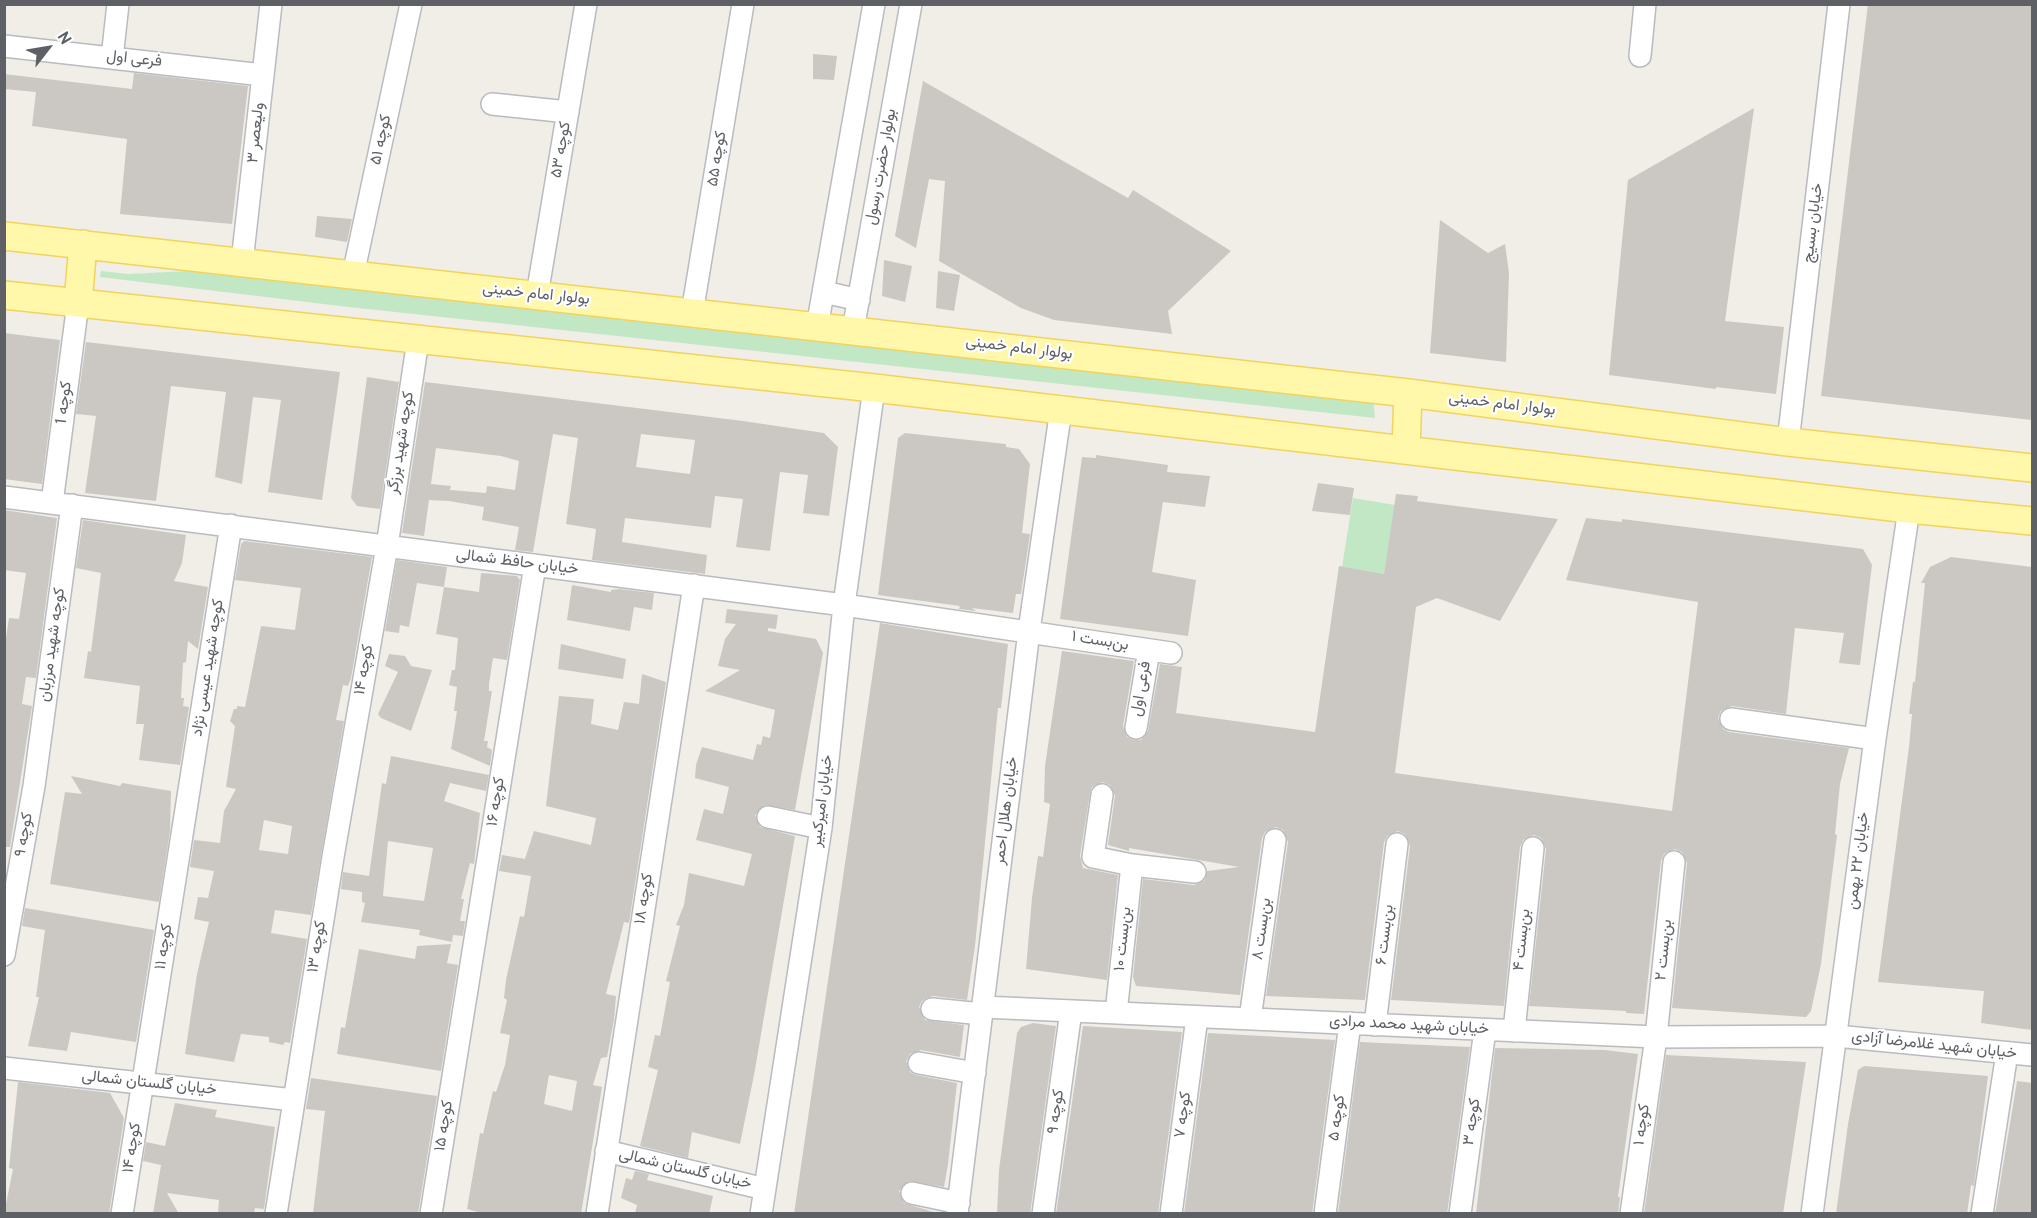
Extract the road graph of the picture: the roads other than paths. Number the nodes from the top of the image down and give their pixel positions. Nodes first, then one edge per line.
1 (118, 4) edge
2 (271, 4) edge
3 (411, 4) edge
4 (586, 4) edge
5 (743, 4) edge
6 (874, 4) edge
7 (911, 4) edge
8 (1645, 4) edge
9 (1839, 4) edge
10 (4, 46) edge
11 (1640, 56) dead end
12 (112, 58) junction
13 (263, 75) junction
14 (492, 104) dead end
15 (568, 112) junction
16 (4, 236) edge
17 (83, 244) junction
18 (242, 262) junction
19 (353, 275) junction
20 (824, 292) junction
21 (4, 295) edge
22 (537, 296) junction
23 (859, 300) junction
24 (78, 303) junction
25 (692, 313) junction
26 (817, 327) junction
27 (853, 330) junction
28 (418, 340) junction
29 (874, 388) junction
30 (1408, 393) junction
31 (1061, 409) junction
32 (1788, 442) junction
33 (1406, 448) junction
34 (2032, 468) edge
35 (4, 497) edge
36 (62, 504) junction
37 (1909, 508) junction
38 (2032, 521) edge
39 (231, 525) junction
40 (387, 546) junction
41 (535, 565) junction
42 (694, 585) junction
43 (844, 605) junction
44 (1029, 631) junction
45 (1149, 650) junction
46 (1171, 653) dead end
47 (1731, 719) dead end
48 (1136, 728) dead end
49 (1875, 739) junction
50 (34, 786) joint
51 (343, 795) joint
52 (1102, 795) dead end
53 (187, 810) joint
54 (768, 817) dead end
55 (821, 828) junction
56 (1275, 840) dead end
57 (1397, 844) dead end
58 (1533, 848) dead end
59 (1674, 862) dead end
60 (1132, 865) junction
61 (1195, 873) dead end
62 (4, 955) edge
63 (932, 1009) dead end
64 (982, 1010) junction
65 (1071, 1011) junction
66 (1116, 1013) junction
67 (1197, 1017) junction
68 (1250, 1019) junction
69 (1350, 1023) junction
70 (1375, 1025) junction
71 (1485, 1030) junction
72 (1514, 1031) junction
73 (1836, 1036) junction
74 (1656, 1037) junction
75 (459, 1038) joint
76 (2007, 1053) junction
77 (2032, 1055) edge
78 (919, 1063) dead end
79 (4, 1068) edge
80 (975, 1073) junction
81 (143, 1083) junction
82 (294, 1100) junction
83 (606, 1151) junction
84 (765, 1189) junction
85 (912, 1193) dead end
86 (958, 1208) edge
87 (122, 1214) edge
88 (276, 1214) edge
89 (431, 1214) edge
90 (597, 1214) edge
91 (761, 1214) edge
92 (1043, 1214) edge
93 (1171, 1214) edge
94 (1325, 1214) edge
95 (1460, 1214) edge
96 (1631, 1214) edge
97 (1812, 1214) edge
98 (1983, 1214) edge

1 - 12 street
2 - 13 street, ولیعصر ۳
3 - 19 street, کوچه ۵۱
4 - 15 street, کوچه ۵۳
5 - 25 street, کوچه ۵۵
6 - 20 street
7 - 23 street, بولوار حضرت رسول
8 - 11 street
9 - 32 street, خیابان بسیج
10 - 12 street, فرعی اول
12 - 13 street, فرعی اول
13 - 18 street, ولیعصر ۳
14 - 15 street
15 - 22 street, کوچه ۵۳
16 - 17 main road, بولوار امام خمینی
17 - 18 main road, بولوار امام خمینی
17 - 24 main road
18 - 19 main road, بولوار امام خمینی
19 - 22 main road, بولوار امام خمینی
20 - 23 street
20 - 26 street
21 - 24 main road
22 - 25 main road, بولوار امام خمینی
23 - 27 street, بولوار حضرت رسول
24 - 28 main road
24 - 36 street, کوچه 1
25 - 26 main road, بولوار امام خمینی
26 - 27 main road, بولوار امام خمینی
27 - 30 main road, بولوار امام خمینی
28 - 29 main road
28 - 40 street, کوچه شهید برزگر
29 - 31 main road
29 - 43 street, خیابان امیرکبیر
30 - 32 main road, بولوار امام خمینی
30 - 33 main road
31 - 33 main road
31 - 44 street, خیابان هلال احمر
32 - 34 main road, بولوار امام خمینی
33 - 37 main road
35 - 36 street, خیابان حافظ شمالی
36 - 39 street, خیابان حافظ شمالی
36 - 50 street, کوچه شهید مرزبان
37 - 38 main road
37 - 49 street, خیابان ۲۲ بهمن
39 - 40 street, خیابان حافظ شمالی
39 - 53 street, کوچه شهید عیسی نژاد
40 - 41 street, خیابان حافظ شمالی
40 - 51 street, کوچه ۱۴
41 - 42 street, خیابان حافظ شمالی
41 - 75 street, کوچه ۱۶
42 - 43 street, خیابان حافظ شمالی
42 - 83 street, کوچه ۱۸
43 - 44 street, خیابان حافظ شمالی
43 - 55 street, خیابان امیرکبیر
44 - 45 street, بن‌بست ۱
44 - 64 street, خیابان هلال احمر
45 - 46 street, بن‌بست ۱
45 - 48 street, فرعی اول
47 - 49 street
49 - 73 street, خیابان ۲۲ بهمن
50 - 62 street, کوچه ۹
51 - 82 street, کوچه ۱۳
52 - 60 street
53 - 81 street, کوچه ۱۱
54 - 55 street
55 - 84 street, خیابان امیرکبیر
56 - 68 street, بن‌بست ۸
57 - 70 street, بن‌بست ۶
58 - 72 street, بن‌بست ۴
59 - 74 street, بن‌بست ۲
60 - 61 street
60 - 66 street, بن‌بست ۱۰
63 - 64 street
64 - 65 street, خیابان شهید محمد مرادی
64 - 80 street, خیابان هلال احمر
65 - 66 street, خیابان شهید محمد مرادی
65 - 92 street, کوچه ۹
66 - 67 street, خیابان شهید محمد مرادی
67 - 68 street, خیابان شهید محمد مرادی
67 - 93 street, کوچه ۷
68 - 69 street, خیابان شهید محمد مرادی
69 - 70 street, خیابان شهید محمد مرادی
69 - 94 street, کوچه ۵
70 - 71 street, خیابان شهید محمد مرادی
71 - 72 street, خیابان شهید محمد مرادی
71 - 95 street, کوچه ۳
72 - 74 street, خیابان شهید محمد مرادی
73 - 74 street, خیابان شهید محمد مرادی
73 - 76 street, خیابان شهید غلامرضا آزادی
73 - 97 street, خیابان ۲۲ بهمن
74 - 96 street, کوچه ۱
75 - 89 street, کوچه ۱۵
76 - 77 street, خیابان شهید غلامرضا آزادی
76 - 98 street
78 - 80 street
79 - 81 street, خیابان گلستان شمالی
80 - 86 street, خیابان هلال احمر
81 - 82 street, خیابان گلستان شمالی
81 - 87 street, کوچه ۱۴
82 - 88 street
83 - 84 street, خیابان گلستان شمالی
83 - 90 street, کوچه ۱۸
84 - 91 street, خیابان امیرکبیر
85 - 86 street

